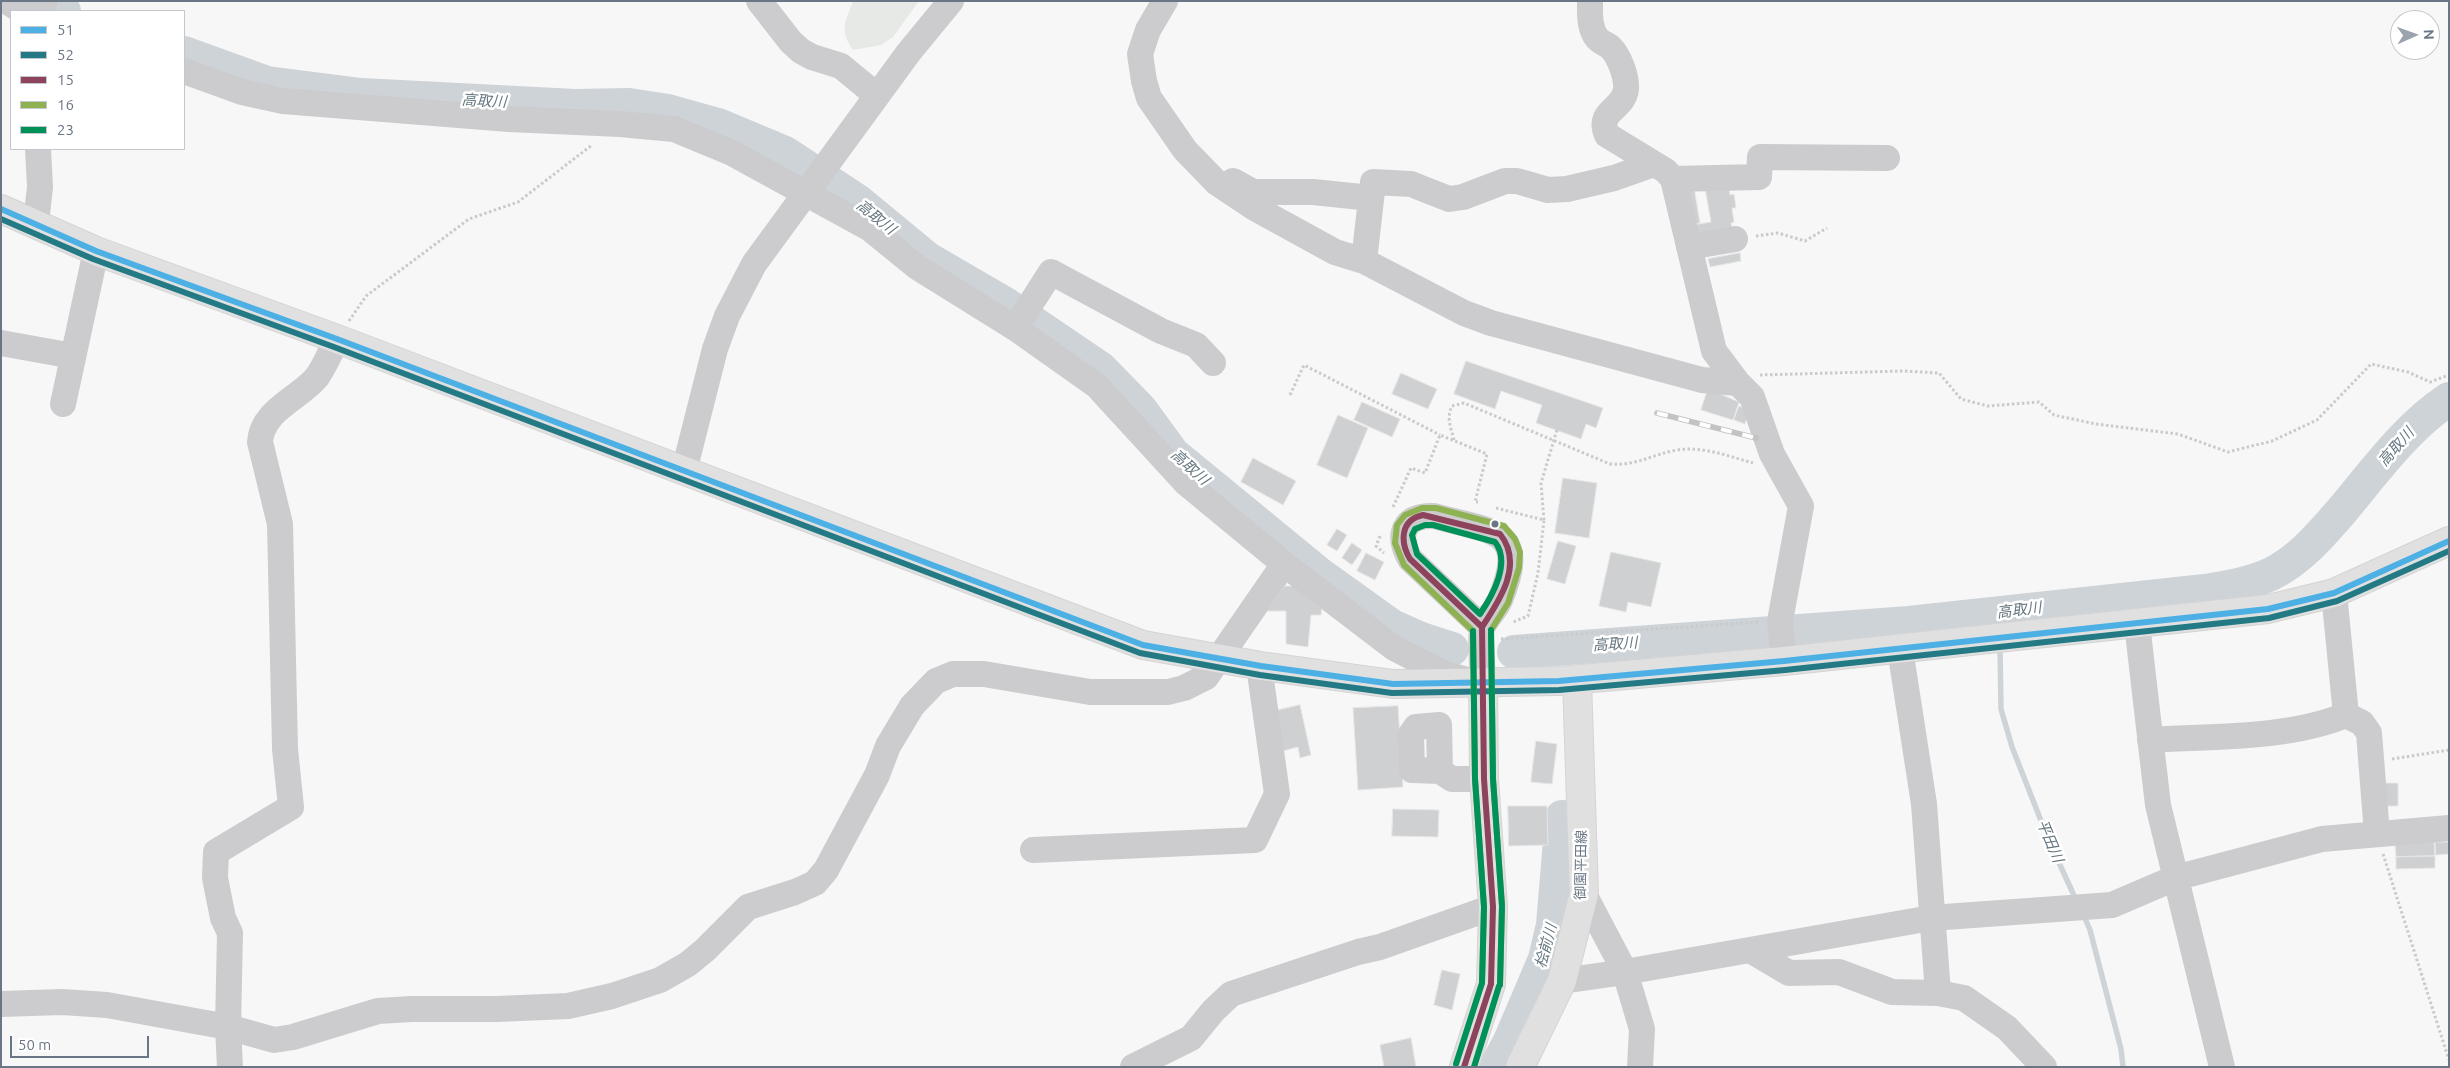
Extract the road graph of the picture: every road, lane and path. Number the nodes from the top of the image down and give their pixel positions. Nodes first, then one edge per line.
1 (6, 1) edge
2 (759, 1) edge
3 (951, 1) edge
4 (1165, 1) edge
5 (1590, 1) edge
6 (20, 10) edge
7 (185, 71) edge
8 (876, 95) junction
9 (620, 124) junction
10 (38, 150) edge
11 (1887, 158) dead end
12 (1663, 172) junction
13 (815, 182) junction
14 (1217, 183) junction
15 (1371, 198) junction
16 (1, 209) edge
17 (36, 223) junction
18 (1827, 228) dead end
19 (1785, 232) dead end
20 (1778, 233) junction
21 (1762, 235) dead end
22 (1734, 239) dead end
23 (1689, 247) junction
24 (96, 251) junction
25 (1364, 262) junction
26 (1021, 319) junction
27 (337, 339) junction
28 (1, 344) edge
29 (74, 356) junction
30 (1213, 363) dead end
31 (2449, 375) edge
32 (1738, 384) junction
33 (1290, 395) dead end
34 (63, 404) dead end
35 (1556, 430) dead end
36 (1440, 435) junction
37 (1454, 440) junction
38 (1553, 441) junction
39 (684, 471) junction
40 (1782, 472) junction
41 (1483, 504) dead end
42 (1491, 506) dead end
43 (1390, 514) dead end
44 (1544, 520) junction
45 (1383, 530) dead end
46 (2449, 541) edge
47 (1390, 559) dead end
48 (1284, 564) junction
49 (2334, 593) junction
50 (1780, 621) junction
51 (2137, 624) junction
52 (1497, 634) junction
53 (1900, 649) junction
54 (1218, 658) junction
55 (1784, 661) junction
56 (1261, 666) junction
57 (1577, 680) junction
58 (1483, 684) junction
59 (2346, 715) junction
60 (2150, 740) junction
61 (2449, 750) edge
62 (2372, 762) junction
63 (1440, 771) dead end
64 (1484, 779) junction
65 (2449, 828) edge
66 (2377, 834) junction
67 (1033, 850) dead end
68 (2175, 878) junction
69 (1584, 894) junction
70 (1493, 907) junction
71 (1931, 918) junction
72 (1750, 950) junction
73 (1625, 972) junction
74 (1562, 981) junction
75 (1938, 993) junction
76 (1, 1004) edge
77 (228, 1027) junction
78 (2449, 1060) edge
79 (230, 1067) edge
80 (1133, 1067) edge
81 (1464, 1067) edge
82 (1520, 1067) edge
83 (1640, 1067) edge
84 (2044, 1067) edge
85 (2222, 1067) edge

1 - 6 street
2 - 8 street
3 - 8 street
4 - 14 street
5 - 12 street
7 - 9 street
8 - 13 street
9 - 13 street
9 - 27 path
10 - 17 street
11 - 12 street
12 - 15 street
12 - 23 street
13 - 26 street
13 - 39 street
14 - 15 street
14 - 25 street
15 - 25 street
16 - 17 main road
17 - 24 main road
18 - 20 path
19 - 20 path
20 - 21 path
22 - 23 street
23 - 32 street
24 - 27 main road
24 - 29 street
25 - 32 street
26 - 30 street
26 - 48 street
27 - 39 main road
27 - 77 street
28 - 29 street
29 - 34 street
31 - 32 path
32 - 40 street
33 - 36 path
35 - 38 path
36 - 37 path
36 - 43 path
37 - 38 path
37 - 41 path
38 - 40 path
38 - 44 path
39 - 54 main road
40 - 50 street
42 - 44 path
44 - 52 path
45 - 47 path
46 - 49 main road
48 - 54 street
48 - 58 street
49 - 51 main road
49 - 59 street
50 - 52 path
50 - 55 street
51 - 53 main road
51 - 60 street
52 - 52 street
52 - 58 street
53 - 55 main road
53 - 71 street
54 - 56 main road
54 - 77 street
55 - 57 main road
56 - 58 main road
56 - 67 street
57 - 58 main road
57 - 69 main road, 御園平田線
58 - 64 main road
59 - 60 street
59 - 62 street
60 - 68 street
61 - 62 path
62 - 66 street
63 - 64 street
64 - 70 main road
65 - 66 street
66 - 68 street
66 - 78 path
68 - 71 street
68 - 85 street
69 - 73 street
69 - 74 main road, 御園平田線
70 - 80 street
70 - 81 main road
71 - 72 street
71 - 75 street
72 - 73 street
72 - 75 street
73 - 74 street
73 - 83 street
74 - 82 main road, 御園平田線
75 - 84 street
76 - 77 street
77 - 79 street

